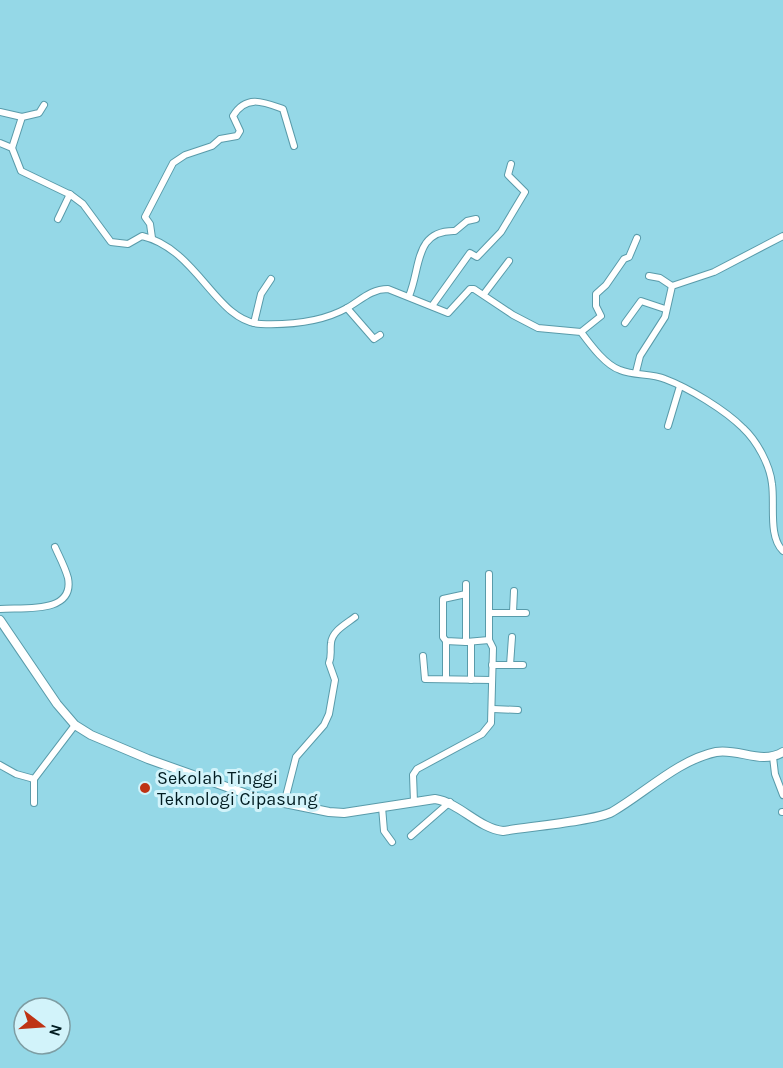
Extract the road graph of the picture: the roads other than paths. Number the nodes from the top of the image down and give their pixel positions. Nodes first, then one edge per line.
1 (44, 105) dead end
2 (0, 112) edge
3 (22, 117) junction
4 (0, 143) edge
5 (294, 146) dead end
6 (12, 148) junction
7 (511, 164) dead end
8 (70, 194) junction
9 (58, 219) dead end
10 (476, 219) dead end
11 (783, 236) edge
12 (152, 238) junction
13 (637, 238) dead end
14 (509, 261) dead end
15 (649, 276) dead end
16 (271, 279) dead end
17 (672, 286) junction
18 (484, 294) junction
19 (409, 296) junction
20 (432, 306) junction
21 (347, 308) junction
22 (665, 309) junction
23 (254, 323) junction
24 (625, 323) dead end
25 (581, 332) junction
26 (380, 335) dead end
27 (636, 372) junction
28 (680, 386) junction
29 (668, 426) dead end
30 (55, 546) dead end
31 (783, 551) edge
32 (489, 574) dead end
33 (466, 584) dead end
34 (514, 591) dead end
35 (466, 594) junction
36 (0, 609) edge
37 (513, 612) junction
38 (489, 613) junction
39 (526, 613) dead end
40 (355, 617) dead end
41 (0, 620) edge
42 (512, 637) dead end
43 (489, 640) junction
44 (446, 641) junction
45 (469, 642) junction
46 (423, 656) dead end
47 (492, 665) junction
48 (510, 665) junction
49 (523, 665) dead end
50 (446, 679) junction
51 (471, 680) junction
52 (492, 680) junction
53 (493, 709) junction
54 (518, 710) dead end
55 (75, 725) junction
56 (783, 752) edge
57 (773, 757) junction
58 (0, 765) edge
59 (34, 779) junction
60 (783, 795) edge
61 (414, 802) junction
62 (450, 802) junction
63 (34, 803) dead end
64 (284, 805) junction
65 (382, 807) junction
66 (411, 836) dead end
67 (392, 842) dead end

1 - 3 street
2 - 3 street
3 - 6 street
4 - 6 street
5 - 12 street
6 - 8 street
7 - 20 street
8 - 9 street
8 - 12 street
10 - 19 street
11 - 17 street
12 - 23 street
13 - 25 street
14 - 18 street
15 - 17 street
16 - 23 street
17 - 22 street
18 - 20 street
18 - 25 street
19 - 20 street
19 - 21 street
21 - 23 street
21 - 26 street
22 - 24 street
22 - 27 street
25 - 27 street
27 - 28 street
28 - 29 street
28 - 31 street
30 - 36 street
32 - 38 street
33 - 35 street
34 - 37 street
35 - 44 street
35 - 45 street
37 - 38 street
37 - 39 street
38 - 43 street
40 - 64 street
41 - 55 main road
42 - 48 street
43 - 45 street
43 - 47 street
44 - 45 street
44 - 50 street
45 - 51 street
46 - 50 street
47 - 48 street
47 - 52 street
48 - 49 street
50 - 51 street
51 - 52 street
52 - 53 street
53 - 54 street
53 - 61 street
55 - 59 street
55 - 64 main road
56 - 57 main road
57 - 60 street
57 - 62 main road
58 - 59 street
59 - 63 street
61 - 62 main road
61 - 65 main road
62 - 66 street
64 - 65 main road
65 - 67 street

